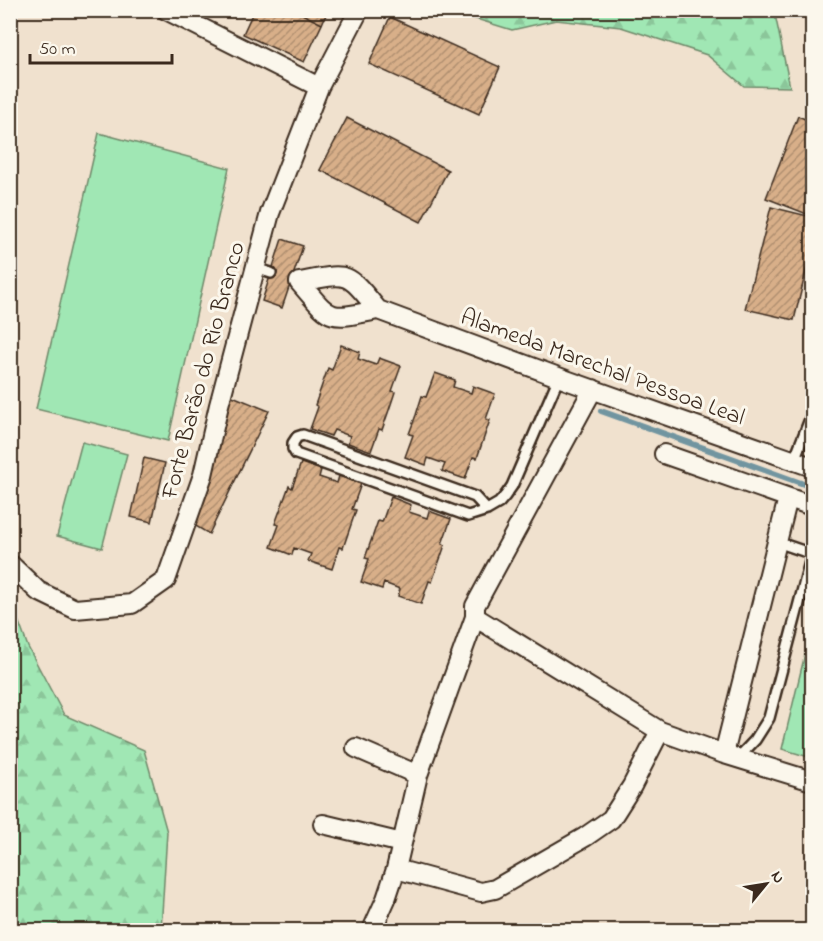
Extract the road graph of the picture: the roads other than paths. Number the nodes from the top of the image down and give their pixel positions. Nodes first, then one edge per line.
1 (166, 10) edge
2 (359, 10) edge
3 (319, 87) junction
4 (378, 310) junction
5 (559, 377) junction
6 (593, 389) junction
7 (813, 414) edge
8 (664, 454) dead end
9 (794, 460) junction
10 (813, 467) edge
11 (788, 498) junction
12 (813, 506) edge
13 (487, 510) junction
14 (777, 542) junction
15 (812, 554) edge
16 (10, 564) edge
17 (475, 617) junction
18 (660, 731) junction
19 (356, 748) dead end
20 (731, 756) junction
21 (418, 775) junction
22 (813, 781) edge
23 (323, 824) dead end
24 (402, 843) junction
25 (396, 869) junction
26 (372, 930) edge

1 - 3 street
2 - 3 street, Forte Barão do Rio Branco
3 - 16 street, Forte Barão do Rio Branco
4 - 4 street, Alameda Marechal Pessoa Leal
4 - 5 street, Alameda Marechal Pessoa Leal
5 - 6 street, Alameda Marechal Pessoa Leal
5 - 13 lane
6 - 9 street, Alameda Marechal Pessoa Leal
6 - 17 street
7 - 9 lane
8 - 11 street
9 - 10 street, Alameda Marechal Pessoa Leal
11 - 12 street
11 - 14 street
13 - 13 lane
14 - 15 lane
14 - 20 street
15 - 20 lane
17 - 18 street
17 - 21 street
18 - 20 street
18 - 25 street
19 - 21 street
20 - 22 street
21 - 24 street
23 - 24 street
24 - 25 street
25 - 26 street

